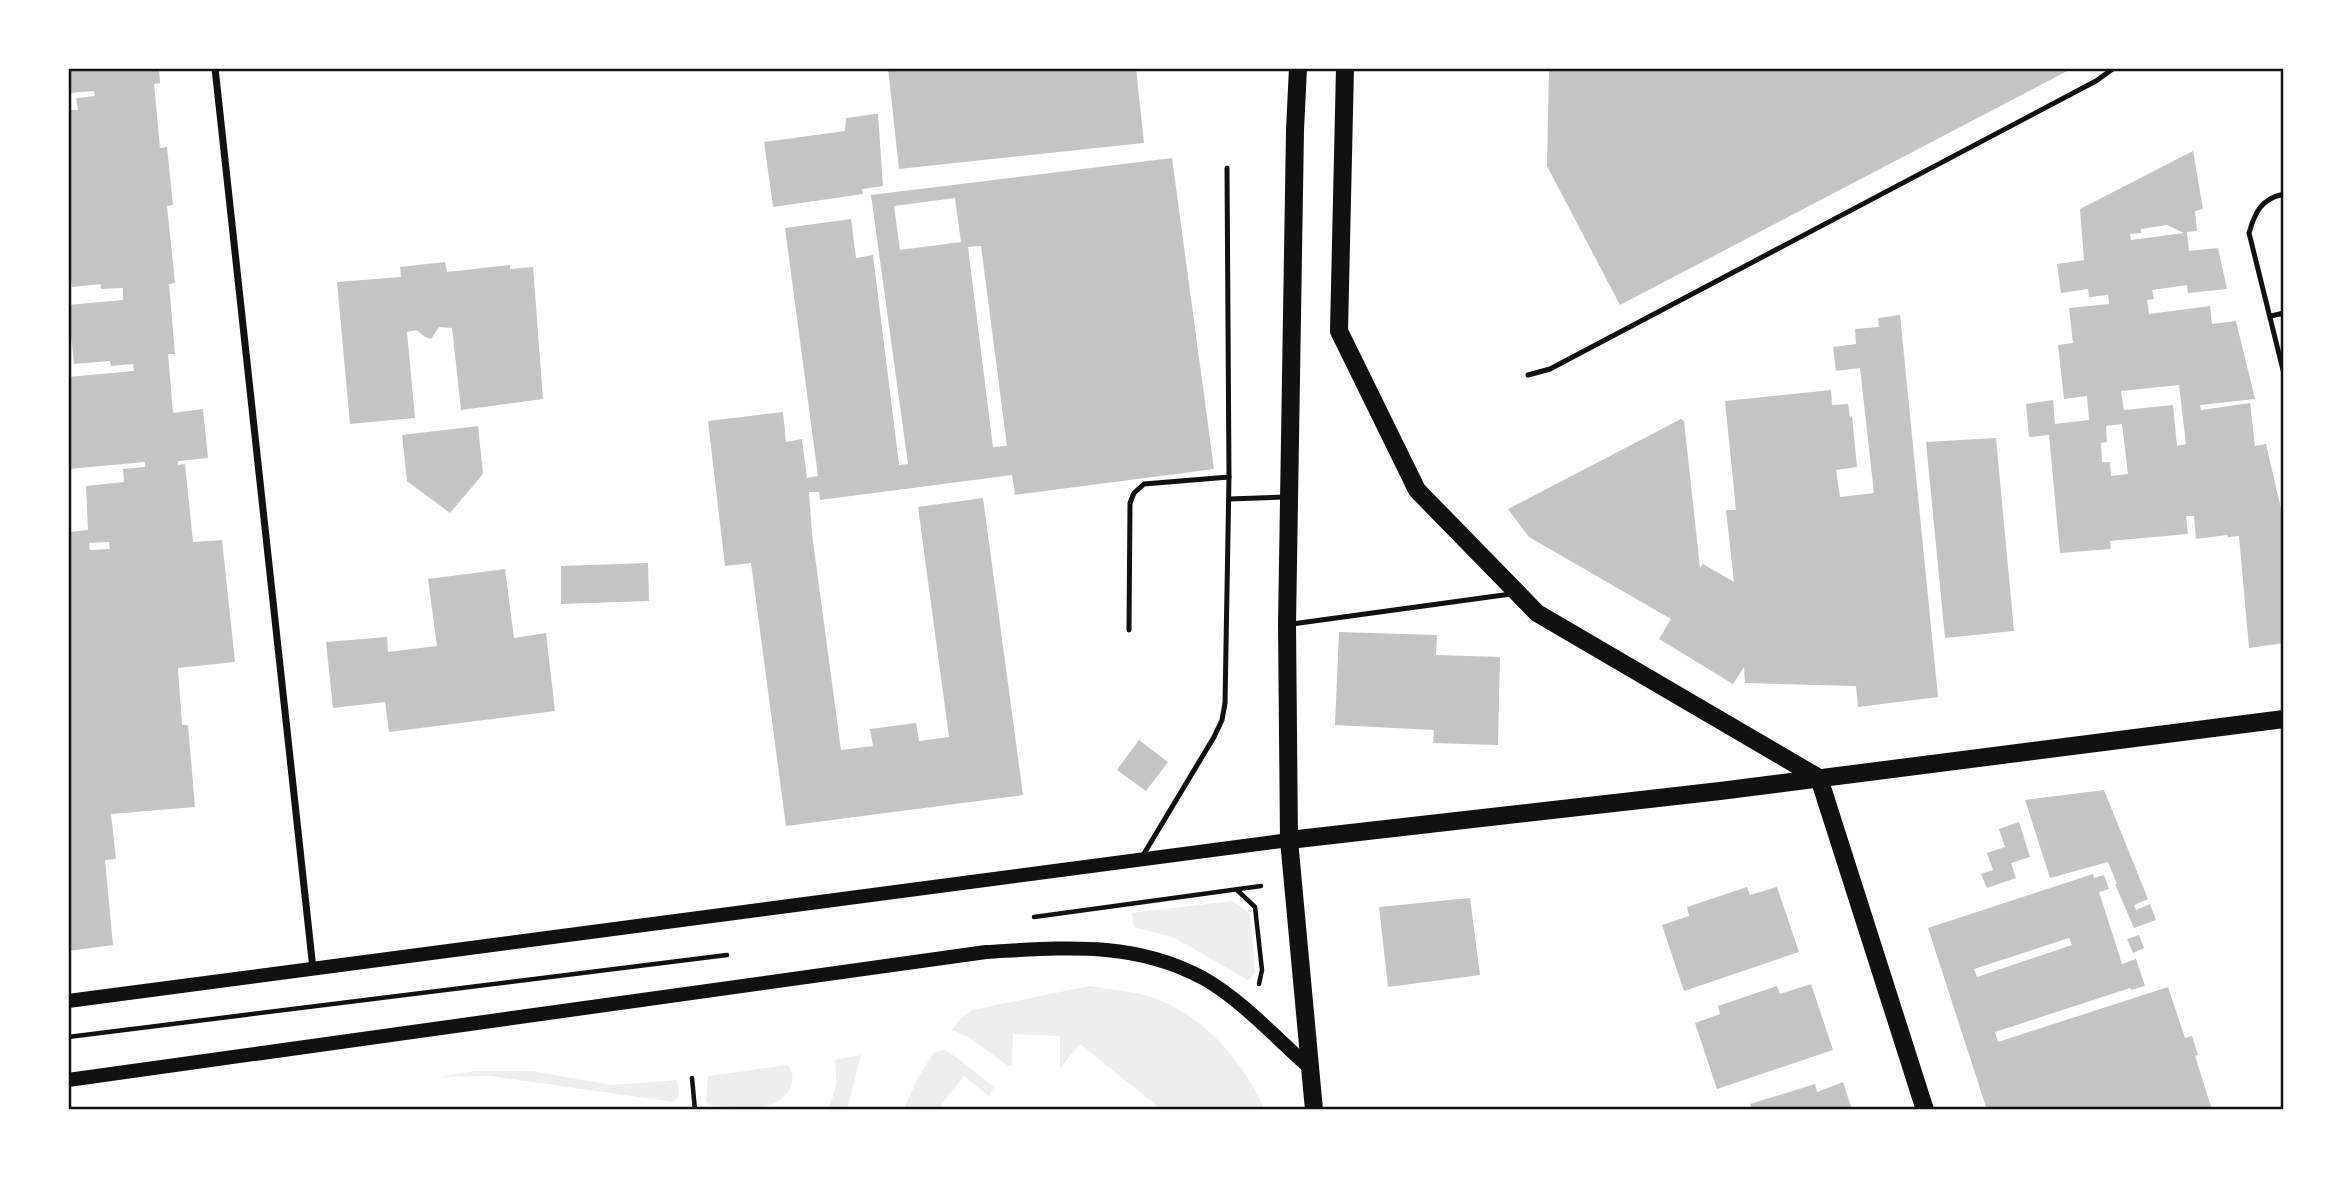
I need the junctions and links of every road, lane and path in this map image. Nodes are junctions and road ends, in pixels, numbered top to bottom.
1 (215, 68) edge
2 (1298, 68) edge
3 (1345, 68) edge
4 (2114, 68) edge
5 (1227, 168) dead end
6 (2284, 194) edge
7 (2284, 313) edge
8 (2271, 316) junction
9 (2284, 374) edge
10 (1528, 376) dead end
11 (1229, 477) junction
12 (1288, 497) junction
13 (1229, 499) junction
14 (1518, 593) junction
15 (1286, 625) junction
16 (1129, 630) dead end
17 (2284, 719) edge
18 (1819, 778) junction
19 (1289, 840) junction
20 (1140, 861) junction
21 (1237, 890) junction
22 (1025, 918) dead end
23 (740, 953) dead end
24 (313, 969) junction
25 (1259, 988) dead end
26 (68, 1001) edge
27 (68, 1037) edge
28 (1310, 1068) junction
29 (692, 1078) dead end
30 (68, 1080) edge
31 (695, 1110) edge
32 (1314, 1110) edge
33 (1925, 1110) edge

1 - 24 street
2 - 12 main road
3 - 14 main road
4 - 10 lane
5 - 11 lane
6 - 8 lane
7 - 8 lane
8 - 9 lane
11 - 13 lane
11 - 16 lane
12 - 13 lane
12 - 15 main road
13 - 20 lane
14 - 15 lane
14 - 18 main road
15 - 19 main road
17 - 18 main road
18 - 19 main road
18 - 33 main road
19 - 20 main road
19 - 21 path
19 - 28 main road
20 - 24 main road
21 - 22 path
21 - 25 path
23 - 27 path
24 - 26 main road
28 - 30 main road
28 - 32 main road
29 - 31 path

